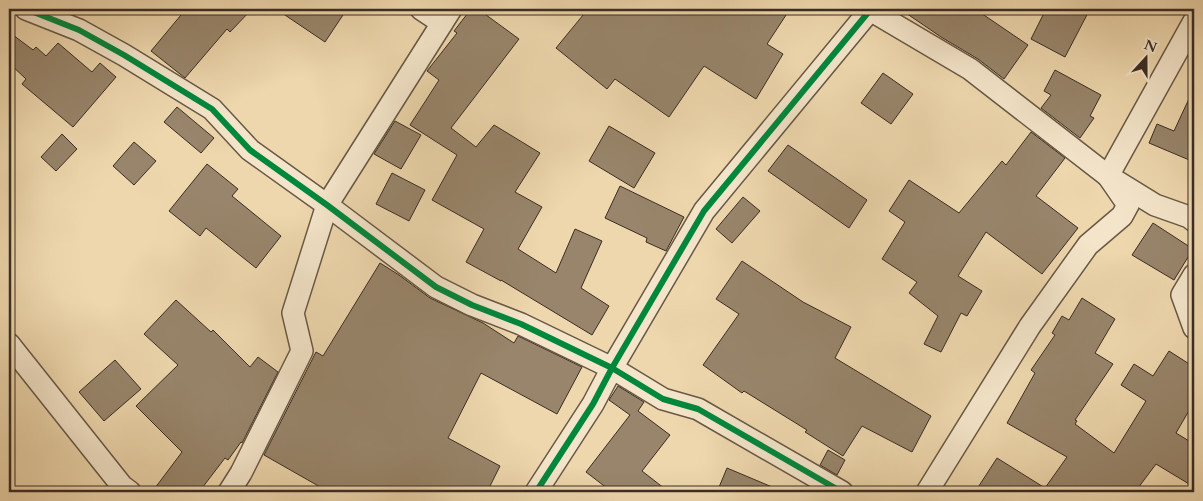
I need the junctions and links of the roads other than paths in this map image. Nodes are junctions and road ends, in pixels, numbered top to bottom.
1 (26, 9) edge
2 (421, 9) edge
3 (871, 9) edge
4 (446, 16) edge
5 (1194, 21) edge
6 (1108, 176) junction
7 (328, 205) junction
8 (1194, 221) edge
9 (1194, 275) edge
10 (1194, 328) edge
11 (9, 344) edge
12 (612, 368) junction
13 (121, 490) edge
14 (229, 492) edge
15 (536, 492) edge
16 (842, 492) edge
17 (927, 492) edge

1 - 7 street
2 - 4 street
3 - 6 street
3 - 12 street
4 - 7 street
5 - 6 street
6 - 8 street
6 - 17 street
7 - 12 street
7 - 14 street
9 - 10 street
11 - 13 street
12 - 15 street
12 - 16 street

